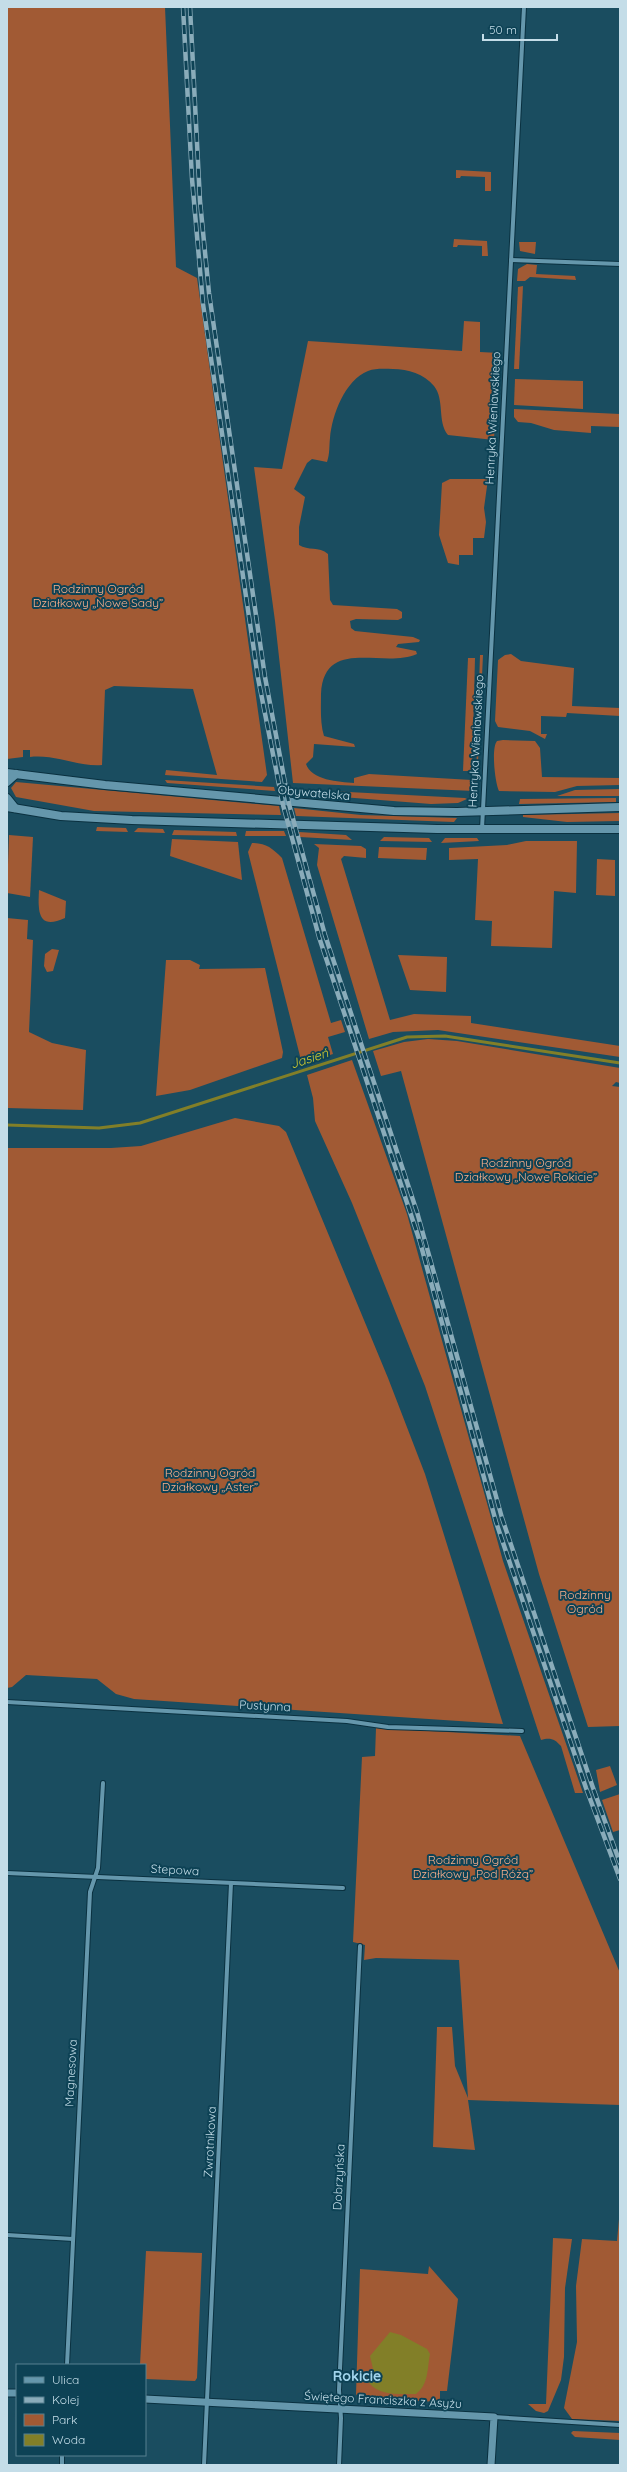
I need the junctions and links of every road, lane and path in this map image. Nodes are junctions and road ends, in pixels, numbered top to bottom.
1 (524, 7) edge
2 (511, 260) junction
3 (620, 264) edge
4 (7, 773) edge
5 (16, 774) junction
6 (7, 782) edge
7 (7, 798) edge
8 (11, 807) edge
9 (620, 807) edge
10 (483, 811) junction
11 (620, 829) edge
12 (482, 830) junction
13 (7, 1702) edge
14 (522, 1731) dead end
15 (103, 1783) dead end
16 (7, 1873) edge
17 (95, 1876) junction
18 (231, 1883) junction
19 (342, 1888) dead end
20 (360, 1946) dead end
21 (7, 2235) edge
22 (73, 2239) junction
23 (67, 2364) edge
24 (146, 2399) edge
25 (207, 2402) junction
26 (340, 2408) junction
27 (494, 2417) junction
28 (620, 2425) edge
29 (204, 2465) edge
30 (339, 2465) edge
31 (491, 2465) edge

1 - 2 street, Henryka Wieniawskiego
2 - 3 street
2 - 10 street, Henryka Wieniawskiego
4 - 5 main road, Obywatelska
5 - 6 main road
5 - 10 main road, Obywatelska
7 - 8 main road
8 - 12 main road
9 - 10 main road, Obywatelska
10 - 12 street, Henryka Wieniawskiego
11 - 12 main road
13 - 14 street, Pustynna
15 - 17 street, Magnesowa
16 - 17 street, Stepowa
17 - 18 street, Stepowa
17 - 22 street, Magnesowa
18 - 19 street, Stepowa
18 - 25 street, Zwrotnikowa
20 - 26 street, Dobrzyńska
21 - 22 street
22 - 23 street, Magnesowa
24 - 25 street, Świętego Franciszka z Asyżu
25 - 26 street, Świętego Franciszka z Asyżu
25 - 29 street, Zwrotnikowa
26 - 27 street, Świętego Franciszka z Asyżu
26 - 30 street, Dobrzyńska
27 - 28 street, Świętego Franciszka z Asyżu
27 - 31 street

